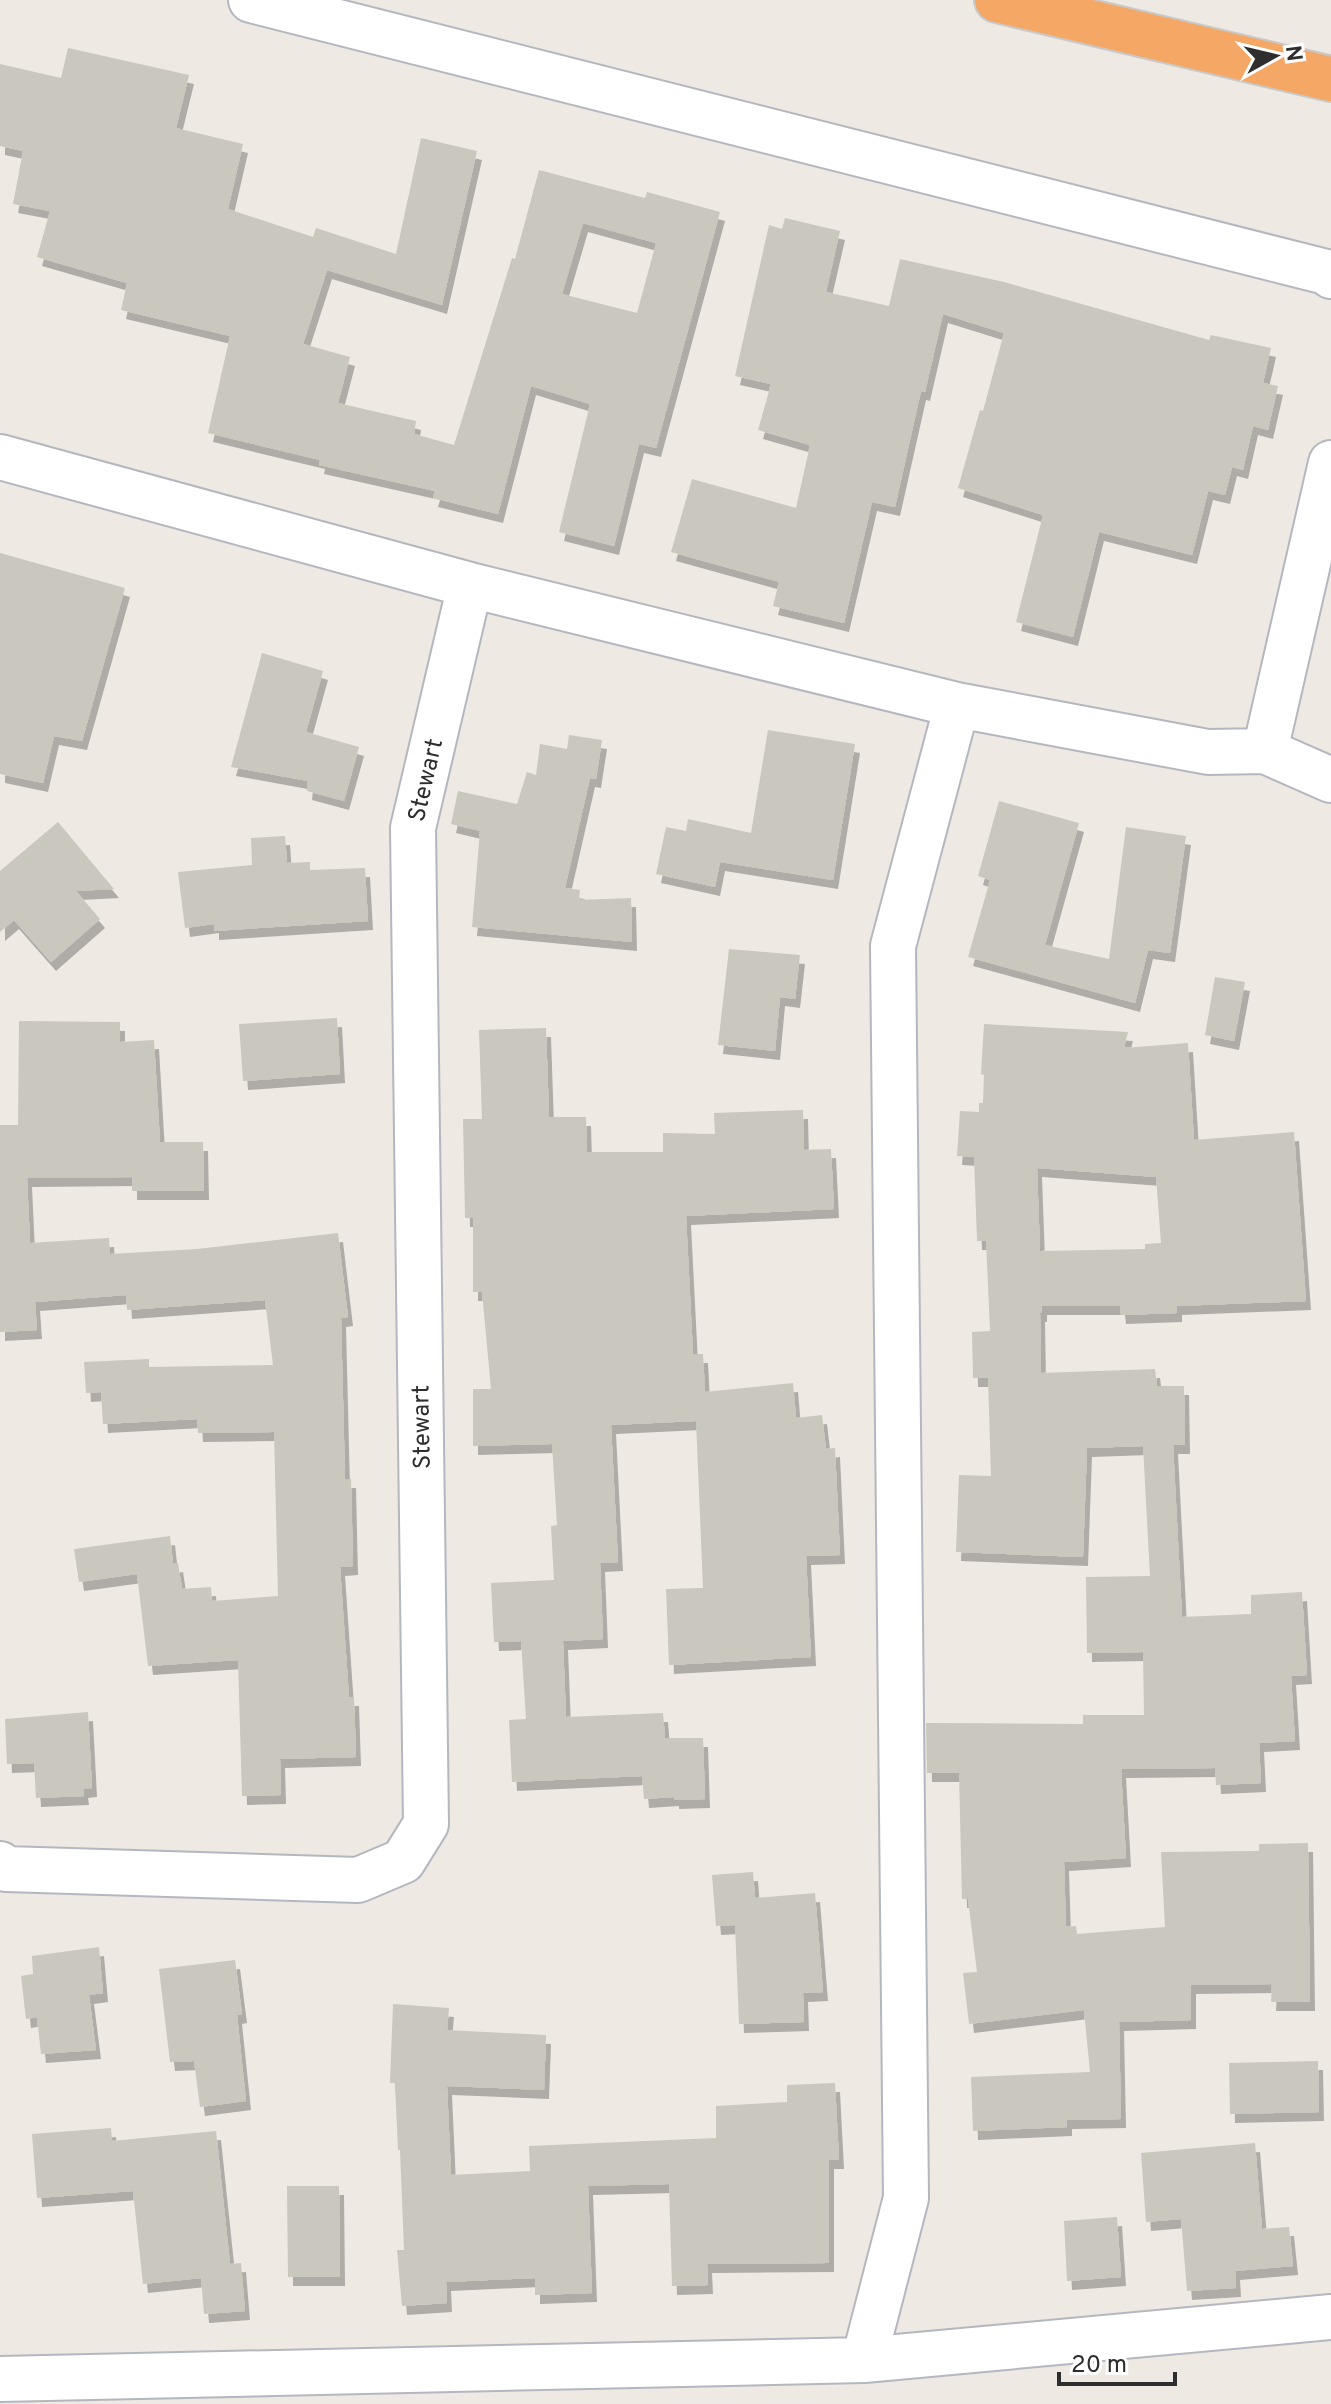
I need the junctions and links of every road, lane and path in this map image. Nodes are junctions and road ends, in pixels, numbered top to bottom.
1 (251, 0) edge
2 (997, 0) edge
3 (1331, 79) edge
4 (1331, 276) edge
5 (0, 457) edge
6 (1331, 463) edge
7 (470, 585) junction
8 (957, 705) junction
9 (1265, 751) junction
10 (1331, 780) edge
11 (0, 1864) edge
12 (1331, 2317) edge
13 (864, 2360) junction
14 (0, 2379) edge
15 (377, 2387) edge

1 - 4 street
2 - 3 highway
5 - 7 street
6 - 9 street
7 - 8 street
7 - 11 street, Stewart
8 - 9 street
8 - 13 street
9 - 10 street
12 - 13 street
13 - 15 street
14 - 15 street

